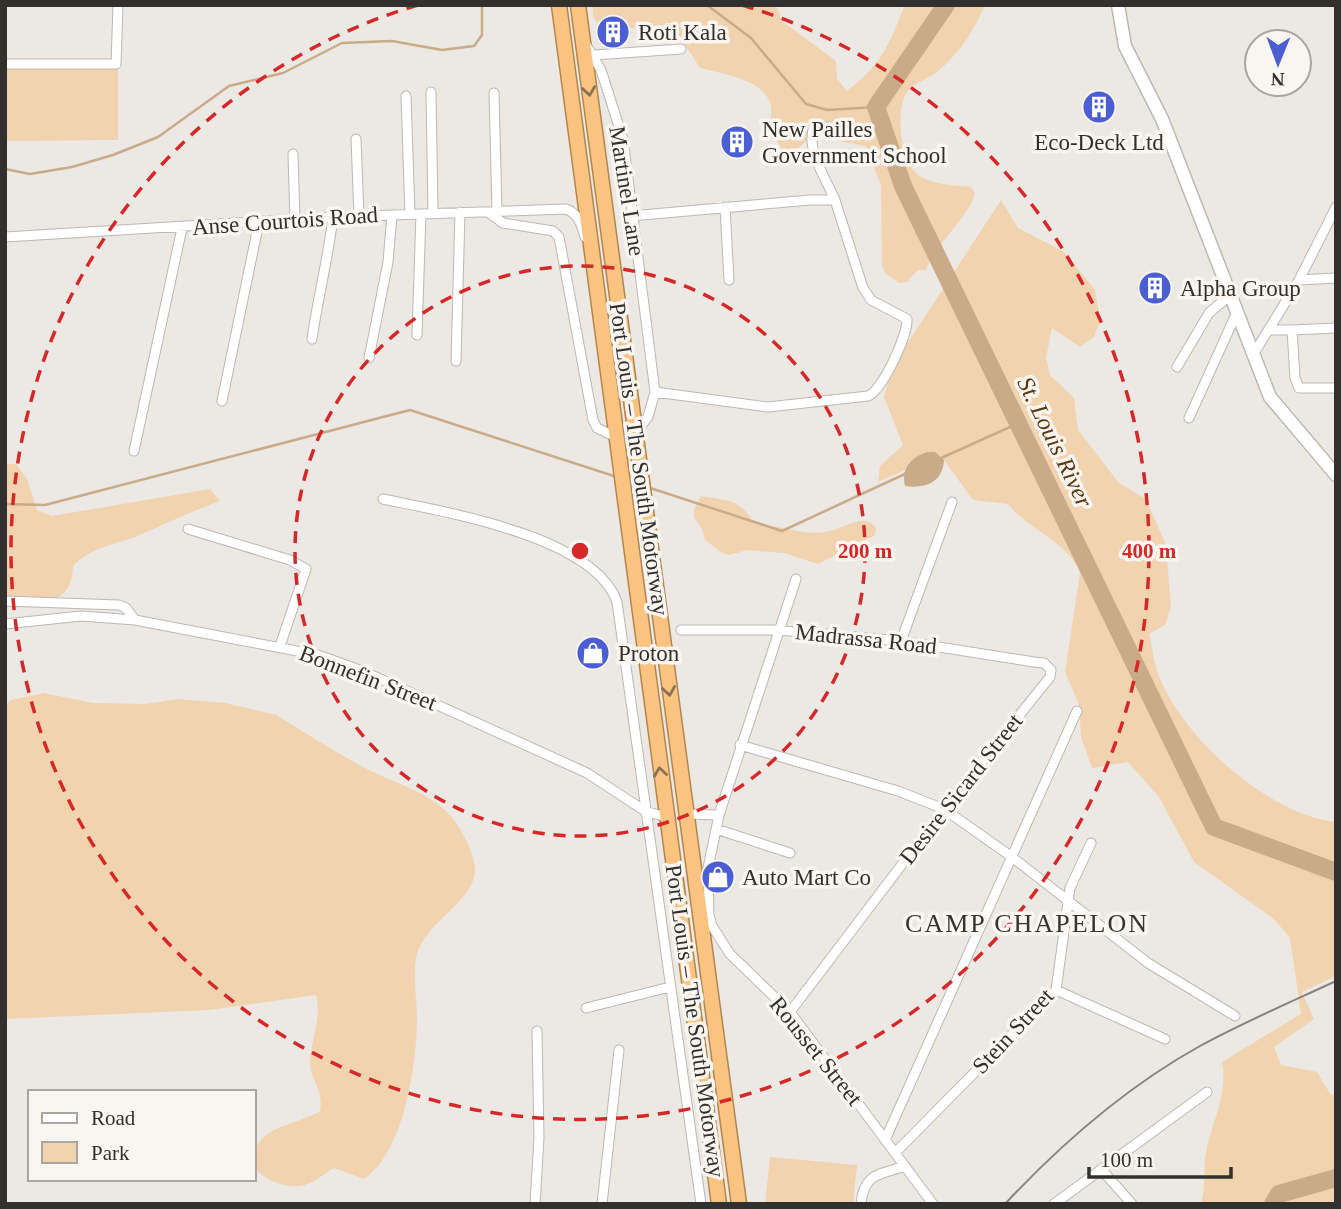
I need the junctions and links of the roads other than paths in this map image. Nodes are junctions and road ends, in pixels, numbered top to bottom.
1 (118, 5) edge
2 (559, 5) edge
3 (578, 5) edge
4 (1118, 5) edge
5 (582, 39) junction
6 (681, 49) dead end
7 (594, 55) junction
8 (5, 64) edge
9 (431, 92) dead end
10 (494, 93) dead end
11 (406, 96) dead end
12 (849, 136) dead end
13 (355, 139) dead end
14 (293, 154) dead end
15 (581, 181) junction
16 (835, 200) junction
17 (725, 207) junction
18 (1336, 207) edge
19 (566, 209) junction
20 (492, 211) junction
21 (460, 212) junction
22 (433, 213) junction
23 (410, 214) junction
24 (421, 214) junction
25 (392, 215) junction
26 (359, 216) junction
27 (631, 216) junction
28 (333, 218) junction
29 (295, 220) junction
30 (259, 222) junction
31 (182, 228) junction
32 (5, 237) edge
33 (591, 260) junction
34 (1336, 278) edge
35 (729, 280) dead end
36 (1300, 280) junction
37 (1230, 295) junction
38 (1237, 312) junction
39 (1336, 328) edge
40 (1269, 330) junction
41 (1292, 330) junction
42 (416, 335) dead end
43 (312, 339) dead end
44 (1253, 355) junction
45 (369, 358) dead end
46 (456, 362) dead end
47 (1177, 367) dead end
48 (1336, 388) edge
49 (655, 392) junction
50 (222, 401) dead end
51 (1189, 418) dead end
52 (636, 432) junction
53 (614, 436) junction
54 (134, 451) dead end
55 (1336, 475) edge
56 (383, 499) dead end
57 (952, 502) dead end
58 (188, 529) dead end
59 (796, 579) dead end
60 (5, 601) edge
61 (135, 620) junction
62 (5, 624) edge
63 (681, 630) dead end
64 (779, 630) junction
65 (901, 641) junction
66 (280, 646) junction
67 (1049, 666) joint
68 (1077, 710) dead end
69 (740, 745) junction
70 (944, 809) junction
71 (645, 811) junction
72 (688, 814) junction
73 (719, 815) junction
74 (666, 817) junction
75 (716, 829) junction
76 (1091, 843) dead end
77 (790, 853) dead end
78 (1012, 857) junction
79 (1067, 900) junction
80 (670, 987) junction
81 (1056, 990) junction
82 (586, 1008) dead end
83 (790, 1012) junction
84 (1235, 1016) dead end
85 (537, 1031) dead end
86 (1165, 1039) dead end
87 (619, 1050) dead end
88 (1207, 1092) dead end
89 (885, 1140) junction
90 (895, 1153) junction
91 (905, 1166) junction
92 (1101, 1168) junction
93 (719, 1201) edge
94 (535, 1204) edge
95 (602, 1204) edge
96 (701, 1204) edge
97 (739, 1204) edge
98 (861, 1204) edge
99 (933, 1204) edge
100 (1054, 1204) edge
101 (1132, 1204) edge

1 - 8 street
2 - 15 highway, Port Louis – The South Motorway
3 - 5 highway, Port Louis – The South Motorway
4 - 37 main road
5 - 7 street, Martinel Lane
5 -> 52 highway, Port Louis – The South Motorway
6 - 7 street
7 - 27 street, Martinel Lane
9 - 22 street
10 - 20 street
11 - 23 street
12 - 16 street
13 - 26 street
14 - 29 street
15 - 19 street
15 - 33 highway, Port Louis – The South Motorway
16 - 17 street
16 - 49 street
17 - 27 street
17 - 35 street
18 - 36 street
19 - 20 street, Anse Courtois Road
19 - 33 street
20 - 21 street, Anse Courtois Road
20 - 53 street
21 - 22 street, Anse Courtois Road
21 - 46 street
22 - 24 street, Anse Courtois Road
23 - 24 street, Anse Courtois Road
23 - 25 street, Anse Courtois Road
24 - 42 street
25 - 26 street, Anse Courtois Road
25 - 45 street
26 - 28 street, Anse Courtois Road
27 - 49 street, Martinel Lane
28 - 29 street, Anse Courtois Road
28 - 43 street
29 - 30 street, Anse Courtois Road
30 - 31 street, Anse Courtois Road
30 - 50 street
31 - 32 street, Anse Courtois Road
31 - 54 street
33 - 53 highway, Port Louis – The South Motorway
34 - 36 street
36 - 40 street
37 - 38 main road
37 - 47 street
38 - 44 main road
38 - 51 street
39 - 41 street
40 - 41 street
40 - 44 street
41 - 48 street
44 - 55 main road
49 - 52 street
52 -> 72 highway, Port Louis – The South Motorway
74 -> 53 highway, Port Louis – The South Motorway
56 - 71 street
57 - 65 street
58 - 66 street
59 - 64 street, Rousset Street
60 - 61 street
61 - 62 street, Bonnefin Street
61 - 66 street, Bonnefin Street
63 - 64 street, Madrassa Road
64 - 65 street, Madrassa Road
64 - 69 street, Rousset Street
65 - 67 street, Madrassa Road
66 - 71 street, Bonnefin Street
67 - 70 street, Desire Sicard Street
68 - 78 street
69 - 70 street
69 - 73 street, Rousset Street
70 - 78 street
70 - 83 street, Desire Sicard Street
71 - 74 street, Bonnefin Street
71 - 80 street
72 - 73 street
72 - 97 highway, Port Louis – The South Motorway
73 - 75 street, Rousset Street
74 - 93 highway, Port Louis – The South Motorway
75 - 77 street
75 - 83 street, Rousset Street
76 - 79 street, Stein Street
78 - 79 street
78 - 89 street
79 - 81 street, Stein Street
79 - 84 street
80 - 82 street
80 - 96 street
81 - 86 street
81 - 90 street, Stein Street
83 - 89 street, Rousset Street
85 - 94 street
87 - 95 street
88 - 92 street
89 - 90 street, Rousset Street
90 - 91 street, Rousset Street
91 - 98 street
91 - 99 street, Rousset Street
92 - 100 street
92 - 101 street

